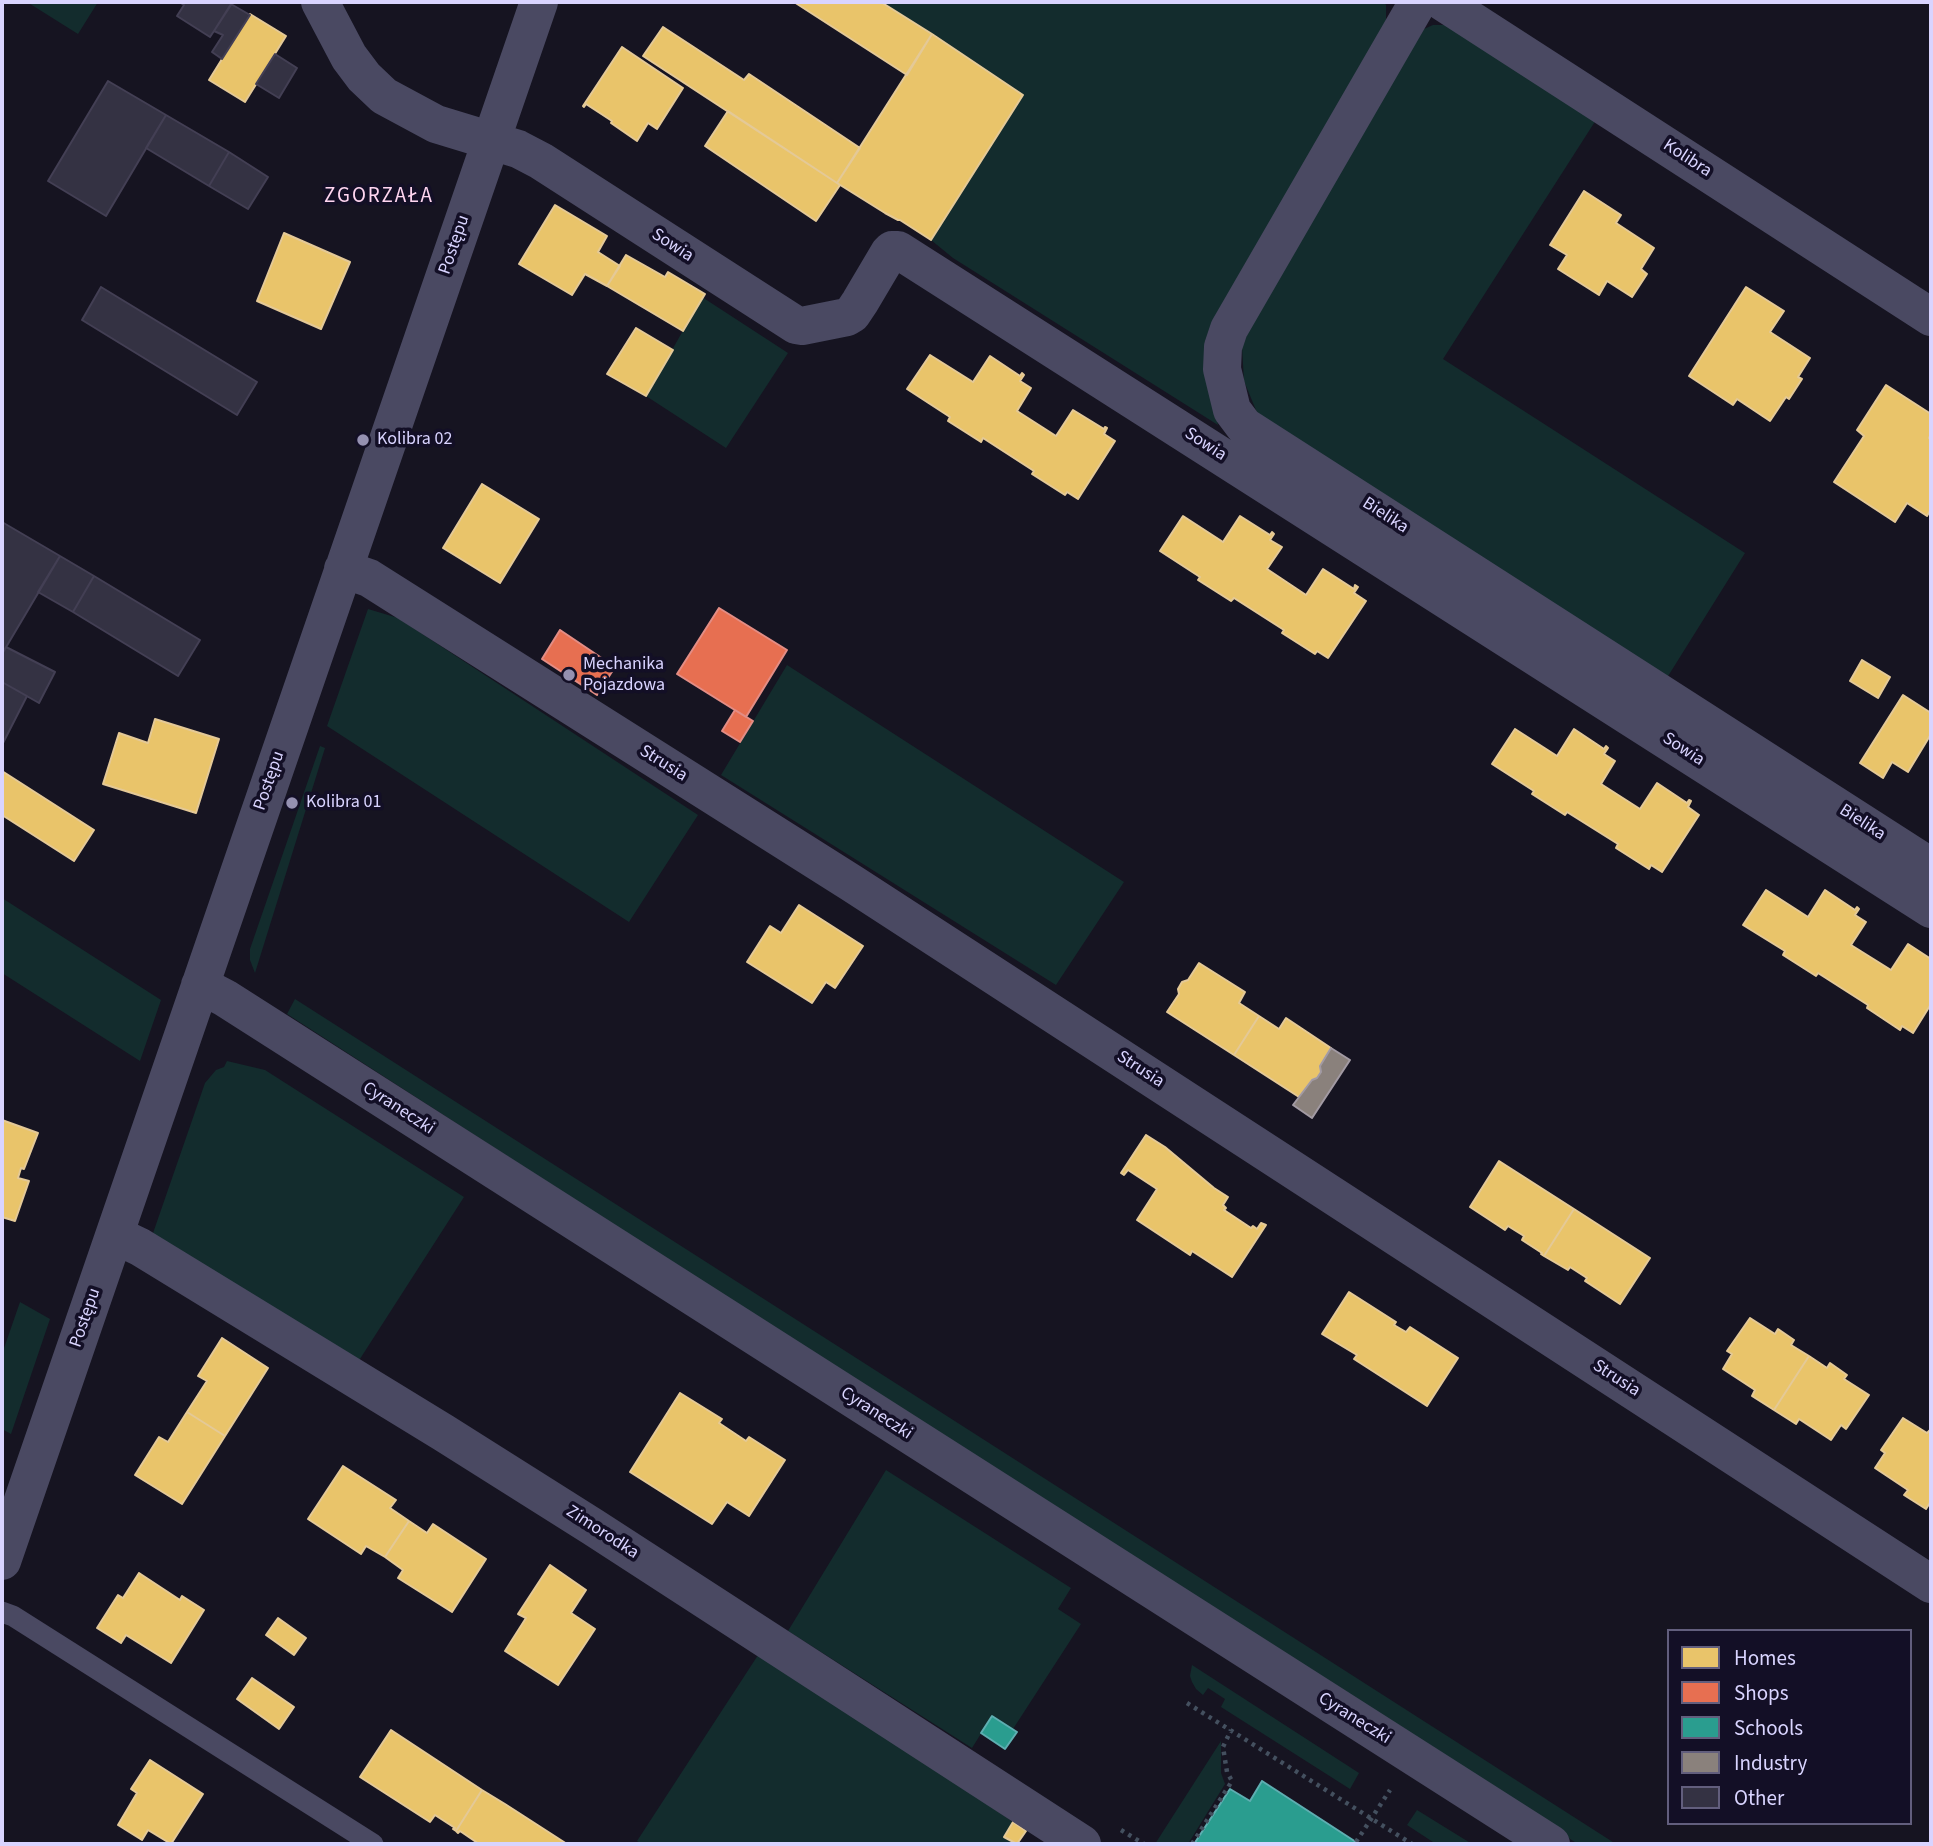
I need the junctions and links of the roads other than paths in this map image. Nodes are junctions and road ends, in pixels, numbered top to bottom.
1 (320, 2) edge
2 (539, 2) edge
3 (1418, 2) edge
4 (1443, 2) edge
5 (490, 140) junction
6 (1931, 317) edge
7 (343, 569) junction
8 (1931, 867) edge
9 (1931, 909) edge
10 (200, 985) junction
11 (115, 1235) junction
12 (2, 1561) edge
13 (1931, 1584) edge
14 (2, 1612) edge
15 (1096, 1833) edge
16 (373, 1844) edge
17 (1551, 1844) edge

1 - 5 street
2 - 5 street, Postępu
3 - 8 street, Bielika
4 - 6 street, Kolibra
5 - 7 street, Postępu
5 - 9 street, Sowia
7 - 10 street, Postępu
7 - 13 street, Strusia
10 - 11 street, Postępu
10 - 17 street, Cyraneczki
11 - 12 street, Postępu
11 - 15 street, Zimorodka
14 - 16 lane

